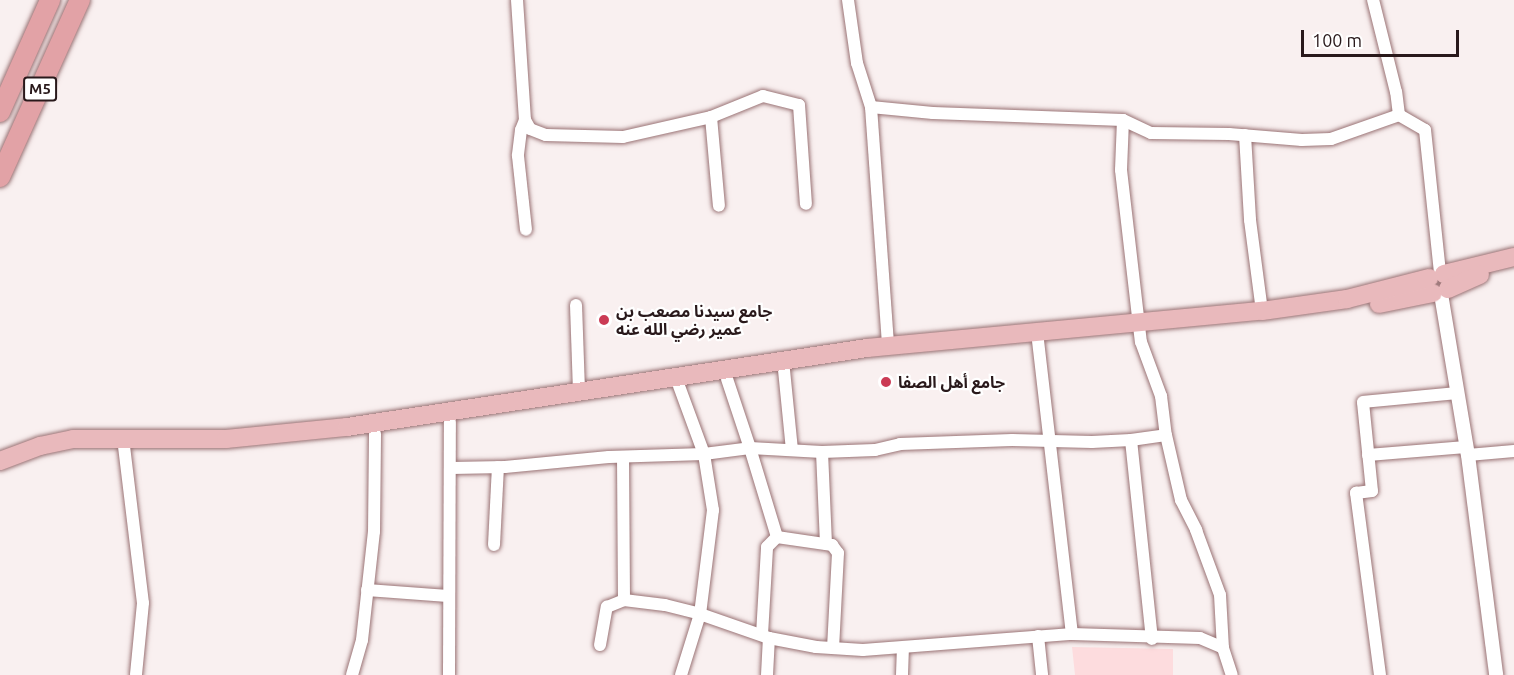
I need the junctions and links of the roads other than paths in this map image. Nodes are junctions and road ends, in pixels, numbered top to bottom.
1 (50, 0) edge
2 (80, 0) edge
3 (517, 0) edge
4 (848, 0) edge
5 (1373, 0) edge
6 (871, 107) junction
7 (0, 112) edge
8 (1399, 116) junction
9 (711, 117) junction
10 (525, 120) junction
11 (1123, 120) junction
12 (1245, 135) junction
13 (0, 177) edge
14 (806, 204) dead end
15 (719, 206) dead end
16 (526, 230) dead end
17 (1514, 257) edge
18 (1514, 267) edge
19 (1439, 283) junction
20 (1371, 300) junction
21 (576, 305) dead end
22 (1262, 311) junction
23 (1138, 328) junction
24 (1037, 337) junction
25 (888, 346) junction
26 (784, 370) junction
27 (727, 378) junction
28 (679, 386) junction
29 (579, 391) junction
30 (1457, 393) junction
31 (450, 422) junction
32 (375, 434) junction
33 (1166, 435) junction
34 (1131, 440) junction
35 (1049, 441) junction
36 (124, 443) junction
37 (750, 448) junction
38 (792, 450) junction
39 (1467, 451) junction
40 (822, 452) junction
41 (1514, 452) edge
42 (704, 454) junction
43 (1368, 455) junction
44 (623, 457) junction
45 (0, 461) edge
46 (498, 467) junction
47 (451, 468) junction
48 (777, 537) junction
49 (826, 544) junction
50 (494, 545) dead end
51 (367, 590) junction
52 (448, 596) junction
53 (624, 600) junction
54 (700, 614) junction
55 (1072, 634) junction
56 (1038, 636) junction
57 (766, 637) junction
58 (1152, 639) junction
59 (600, 645) dead end
60 (832, 648) junction
61 (903, 648) junction
62 (1223, 648) junction
63 (136, 675) edge
64 (352, 675) edge
65 (449, 675) edge
66 (681, 675) edge
67 (766, 675) edge
68 (902, 675) edge
69 (1042, 675) edge
70 (1232, 675) edge
71 (1380, 675) edge
72 (1496, 675) edge

1 - 7 highway, M5
2 - 13 highway, M5
3 - 10 street
4 - 6 street
5 - 8 street
6 - 11 street
6 - 25 street
8 - 12 street
8 - 19 street
9 - 10 street
9 - 14 street
9 - 15 street
10 - 16 street
11 - 12 street
11 - 23 street
12 - 22 street
17 - 19 main road
18 - 19 main road
19 - 20 main road
19 - 30 street
20 - 22 main road
20 - 23 main road
21 - 29 street
22 - 23 main road
23 - 24 main road
23 - 33 street
24 - 25 main road
24 - 26 main road
24 - 35 street
25 - 29 main road
26 - 27 main road
26 - 38 street
27 - 28 main road
27 - 37 street
28 - 31 main road
28 - 42 street
29 - 36 main road
30 - 39 street
30 - 43 street
31 - 32 main road
31 - 47 street
32 - 36 main road
32 - 51 street
33 - 34 street
33 - 62 street
34 - 35 street
34 - 58 street
35 - 40 street
35 - 55 street
36 - 45 main road
36 - 63 street
37 - 38 street
37 - 42 street
37 - 48 street
38 - 40 street
39 - 41 street
39 - 43 street
39 - 72 street
40 - 49 street
42 - 44 street
42 - 54 street
43 - 71 street
44 - 46 street
44 - 53 street
46 - 47 street
46 - 50 street
47 - 52 street
48 - 49 street
48 - 57 street
49 - 60 street
51 - 52 street
51 - 64 street
52 - 65 street
53 - 54 street
53 - 59 street
54 - 57 street
54 - 66 street
55 - 56 street
55 - 58 street
56 - 61 street
56 - 69 street
57 - 60 street
57 - 67 street
58 - 62 street
60 - 61 street
61 - 68 street
62 - 70 street

